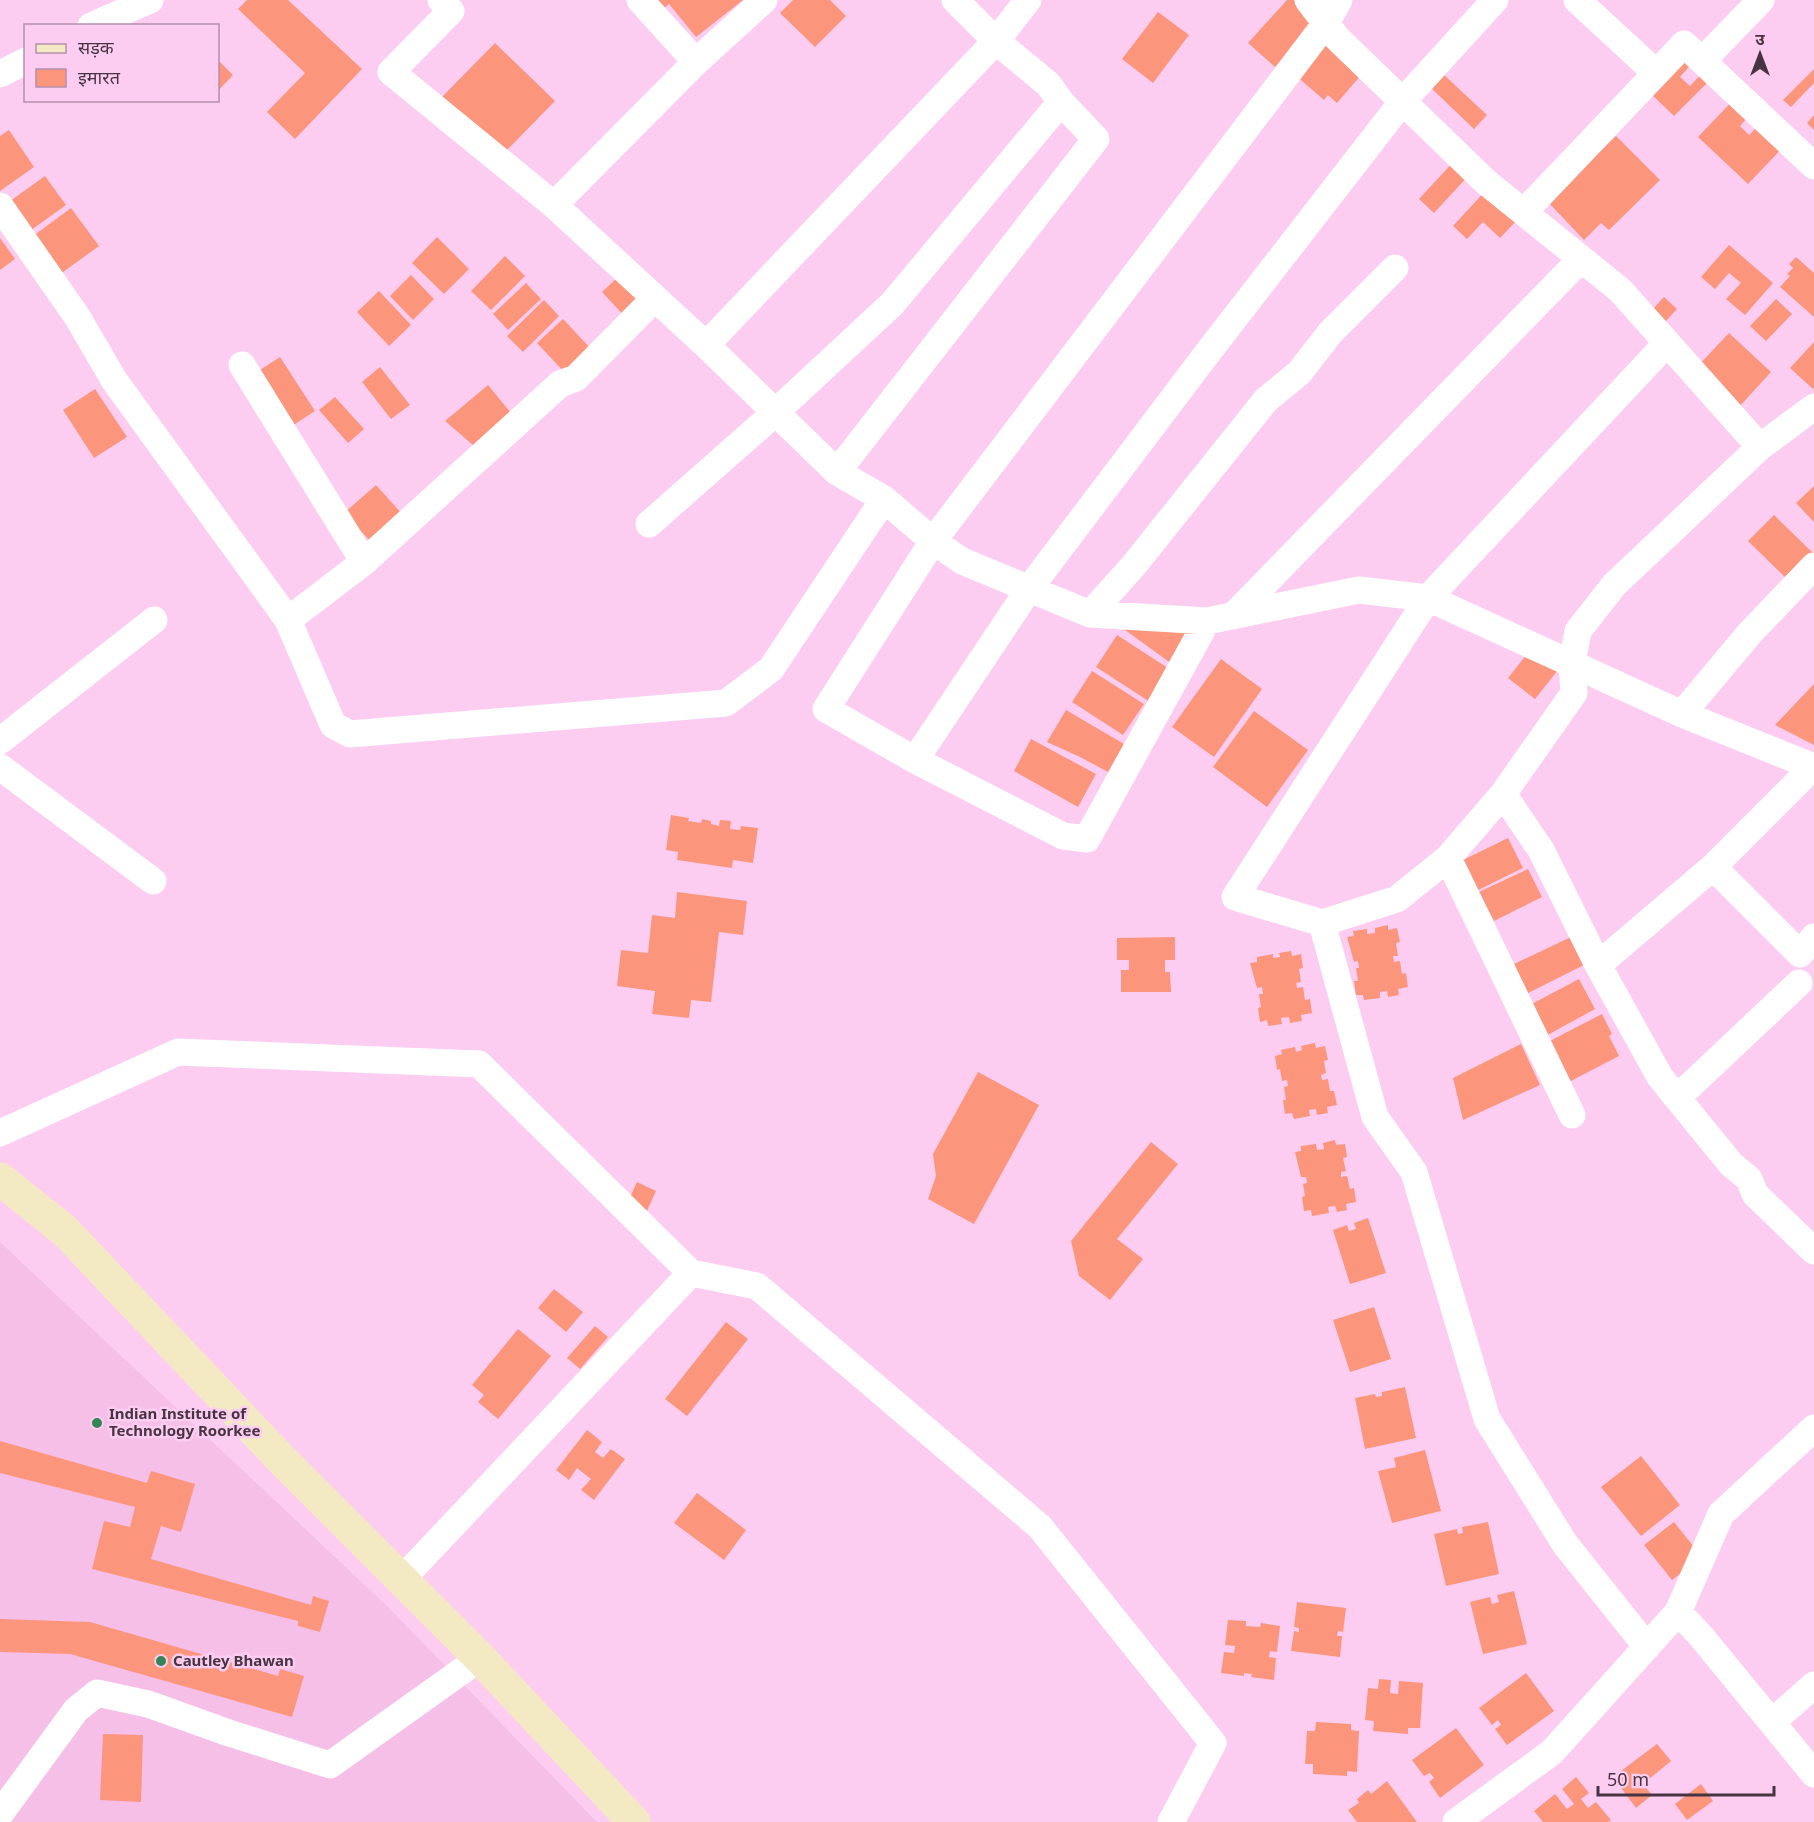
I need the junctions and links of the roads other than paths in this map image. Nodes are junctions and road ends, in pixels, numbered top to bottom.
1 (150, 0) edge
2 (441, 0) edge
3 (640, 0) edge
4 (764, 0) edge
5 (955, 0) edge
6 (1028, 0) edge
7 (1308, 0) edge
8 (1339, 0) edge
9 (1495, 0) edge
10 (1577, 0) edge
11 (1761, 0) edge
12 (1326, 23) junction
13 (96, 24) edge
14 (996, 41) junction
15 (1702, 61) junction
16 (24, 62) edge
17 (696, 62) junction
18 (1656, 73) junction
19 (0, 74) edge
20 (1061, 102) junction
21 (1402, 102) junction
22 (1814, 166) edge
23 (554, 205) junction
24 (0, 206) edge
25 (1524, 212) junction
26 (1581, 259) junction
27 (1395, 267) dead end
28 (654, 299) junction
29 (1668, 343) junction
30 (705, 345) junction
31 (242, 365) dead end
32 (1814, 407) edge
33 (775, 412) junction
34 (1760, 447) junction
35 (837, 472) junction
36 (884, 499) junction
37 (649, 524) dead end
38 (933, 541) junction
39 (364, 562) junction
40 (1814, 566) edge
41 (1029, 589) junction
42 (1428, 598) junction
43 (1090, 614) junction
44 (1220, 619) junction
45 (154, 620) dead end
46 (288, 620) junction
47 (1572, 663) junction
48 (1682, 714) junction
49 (0, 741) edge
50 (915, 760) junction
51 (0, 767) edge
52 (1814, 767) edge
53 (1503, 794) junction
54 (1448, 858) junction
55 (1713, 867) junction
56 (153, 881) dead end
57 (1322, 923) junction
58 (1814, 937) edge
59 (1598, 965) junction
60 (1799, 983) dead end
61 (1677, 1098) junction
62 (1572, 1115) dead end
63 (0, 1133) edge
64 (0, 1179) edge
65 (1814, 1251) edge
66 (691, 1273) junction
67 (1814, 1428) edge
68 (402, 1579) junction
69 (1678, 1612) junction
70 (1647, 1647) junction
71 (480, 1658) junction
72 (1814, 1685) edge
73 (1772, 1722) junction
74 (1814, 1774) edge
75 (0, 1814) edge
76 (634, 1822) edge
77 (1171, 1822) edge
78 (1456, 1822) edge

1 - 13 street
2 - 23 street
3 - 17 street
4 - 17 street
5 - 14 street
6 - 14 street
7 - 12 street
8 - 12 street
9 - 21 street
10 - 18 street
11 - 15 street
12 - 21 street
12 - 38 street
14 - 20 street
14 - 30 street
15 - 18 street
15 - 22 street
16 - 19 street
17 - 23 street
18 - 25 street
20 - 33 street
20 - 35 street
21 - 25 street
21 - 41 street
23 - 28 street
24 - 46 street
25 - 26 street
26 - 29 street
26 - 44 street
27 - 43 street
28 - 30 street
28 - 39 street
29 - 34 street
29 - 42 street
30 - 33 street
31 - 39 street
32 - 34 street
33 - 35 street
33 - 37 street
34 - 47 street
35 - 36 street
36 - 38 street
36 - 46 street
38 - 41 street
38 - 50 street
39 - 46 street
40 - 48 street
41 - 43 street
41 - 50 street
42 - 44 street
42 - 47 street
42 - 57 street
43 - 44 street
44 - 50 street
45 - 49 street
47 - 48 street
47 - 53 street
48 - 52 street
51 - 56 street
52 - 55 street
53 - 54 street
53 - 59 street
54 - 57 street
54 - 62 street
55 - 58 street
55 - 59 street
57 - 70 street
59 - 61 street
60 - 61 street
61 - 65 street
63 - 66 street
64 - 68 street
66 - 68 street
66 - 77 street
67 - 69 street
68 - 71 street
69 - 70 street
69 - 73 street
70 - 78 street
71 - 75 street
71 - 76 street
72 - 73 street
73 - 74 street

